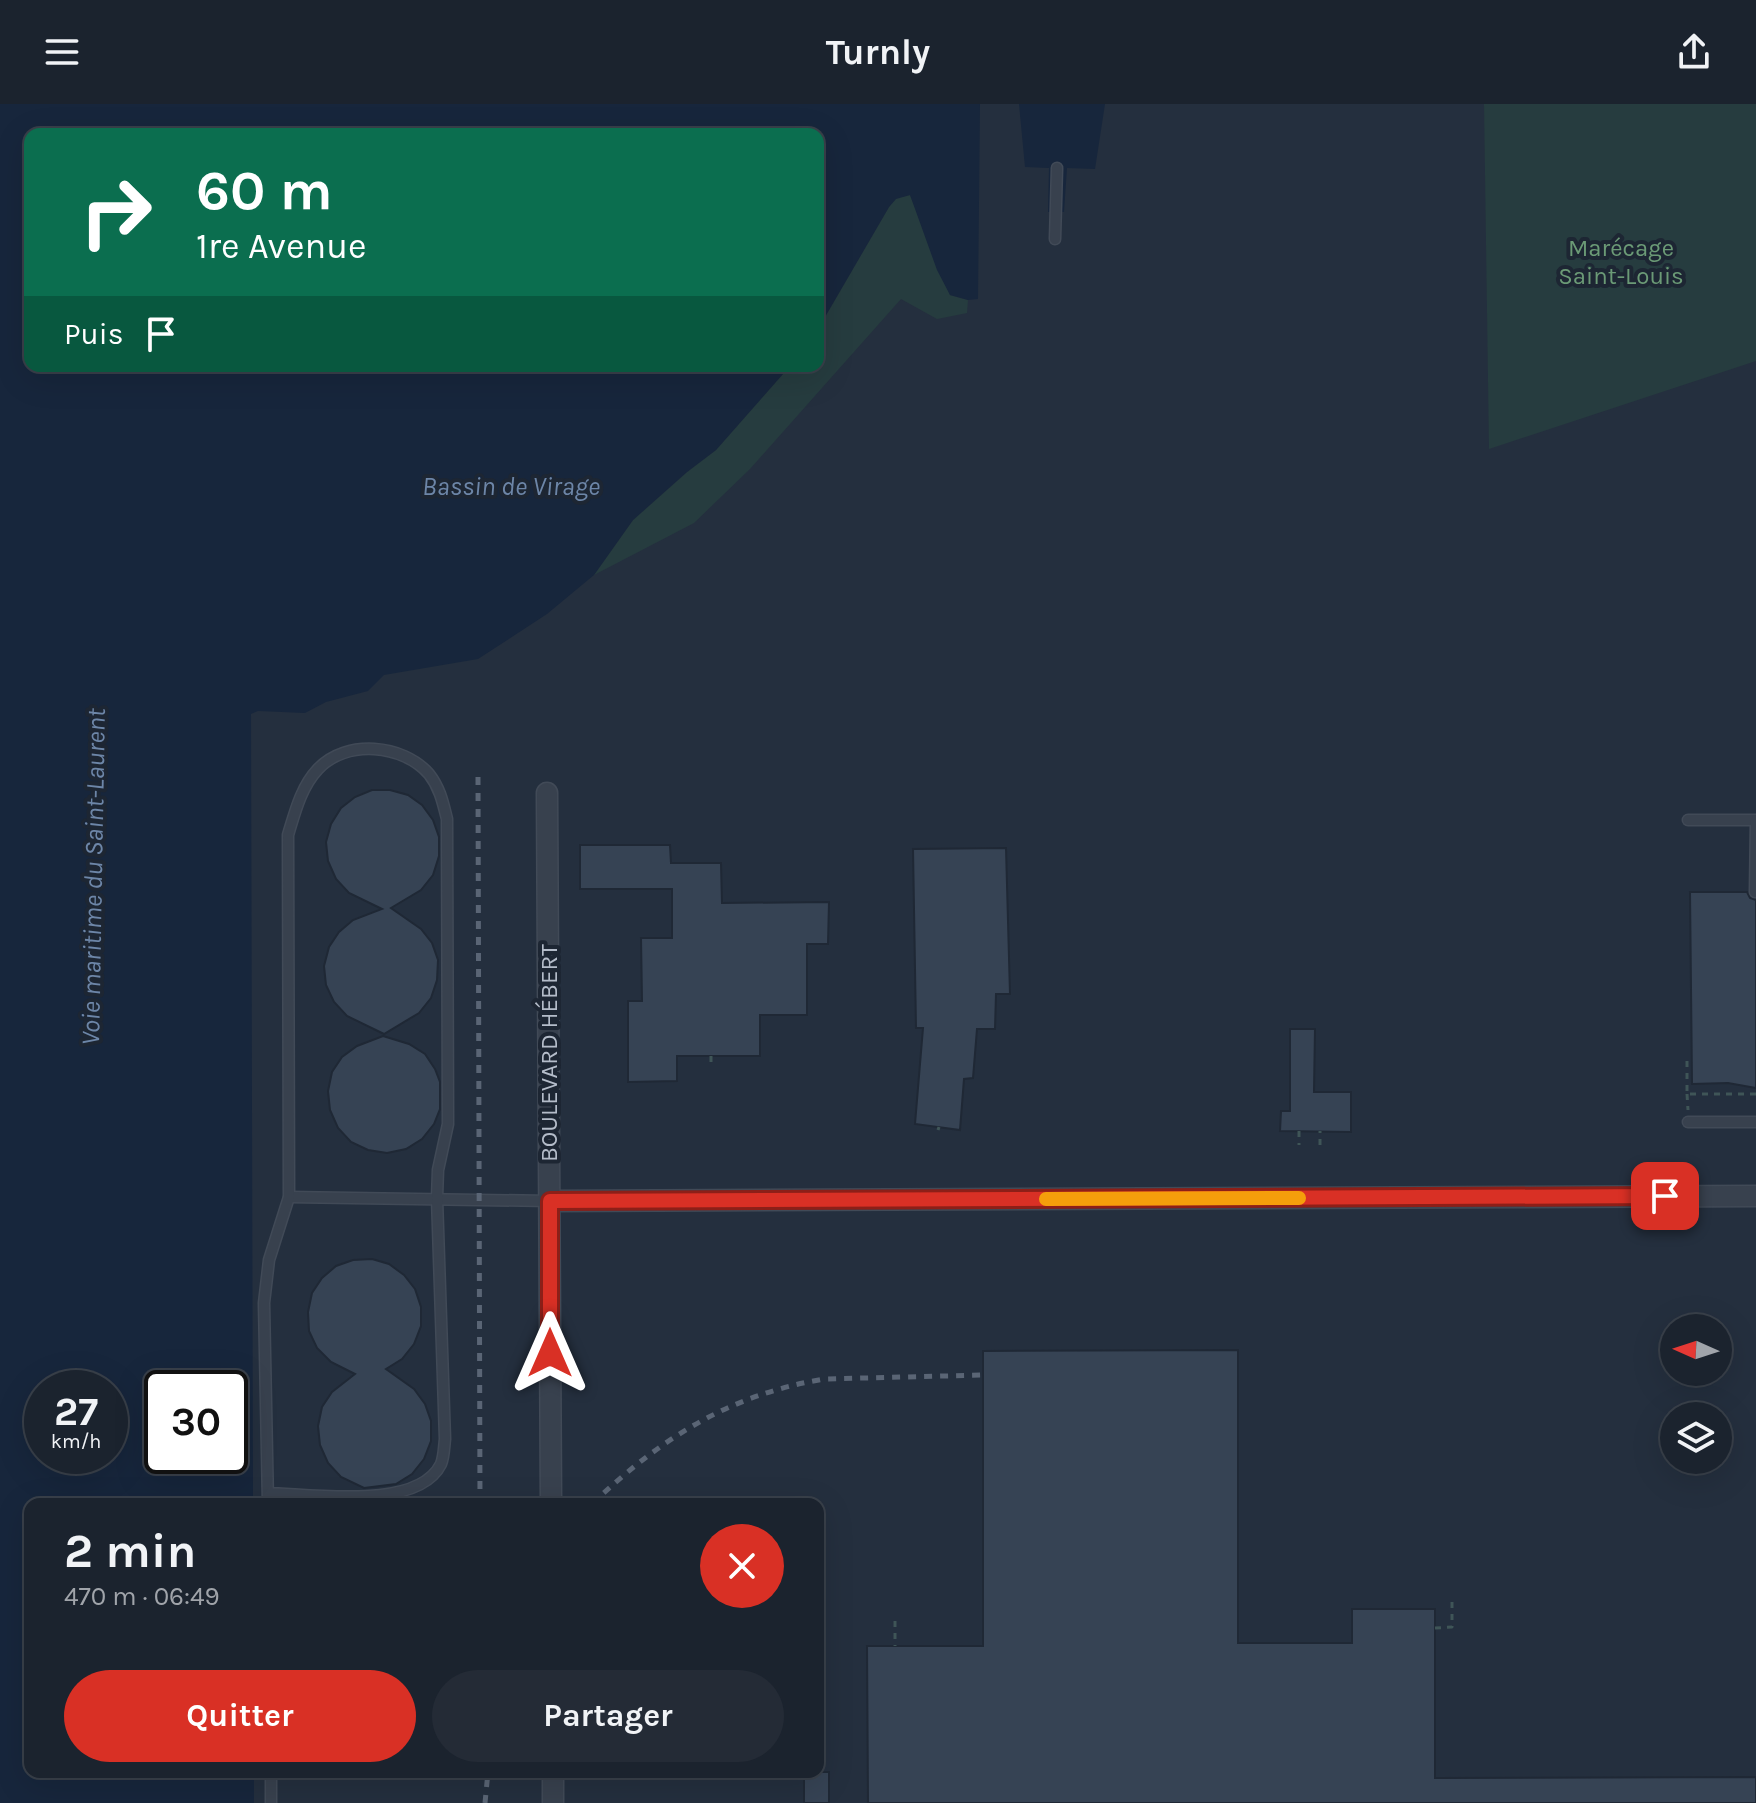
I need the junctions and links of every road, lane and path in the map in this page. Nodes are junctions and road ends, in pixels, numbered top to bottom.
1 (1057, 168) dead end
2 (1055, 239) dead end
3 (547, 793) dead end
4 (1688, 820) dead end
5 (1755, 820) edge
6 (1755, 892) edge
7 (711, 1056) dead end
8 (1687, 1061) dead end
9 (711, 1068) dead end
10 (1756, 1094) edge
11 (1688, 1122) dead end
12 (1756, 1122) edge
13 (1299, 1131) dead end
14 (1320, 1131) dead end
15 (1299, 1145) dead end
16 (1320, 1145) dead end
17 (1756, 1196) edge
18 (289, 1197) junction
19 (437, 1198) junction
20 (550, 1201) junction
21 (268, 1498) edge
22 (551, 1498) edge
23 (1452, 1598) dead end
24 (895, 1621) dead end
25 (1435, 1628) dead end
26 (895, 1646) dead end
27 (271, 1778) edge
28 (553, 1778) edge
29 (271, 1803) edge
30 (553, 1803) edge

1 - 2 lane
3 - 20 street, BOULEVARD HÉBERT
4 - 5 lane
5 - 6 lane
7 - 9 path
8 - 10 path
11 - 12 lane
13 - 15 path
14 - 16 path
17 - 20 street
18 - 19 lane
18 - 19 lane
18 - 21 lane
19 - 20 lane
19 - 21 lane
20 - 22 street, BOULEVARD HÉBERT
23 - 25 path
24 - 26 path
27 - 29 lane
28 - 30 street

